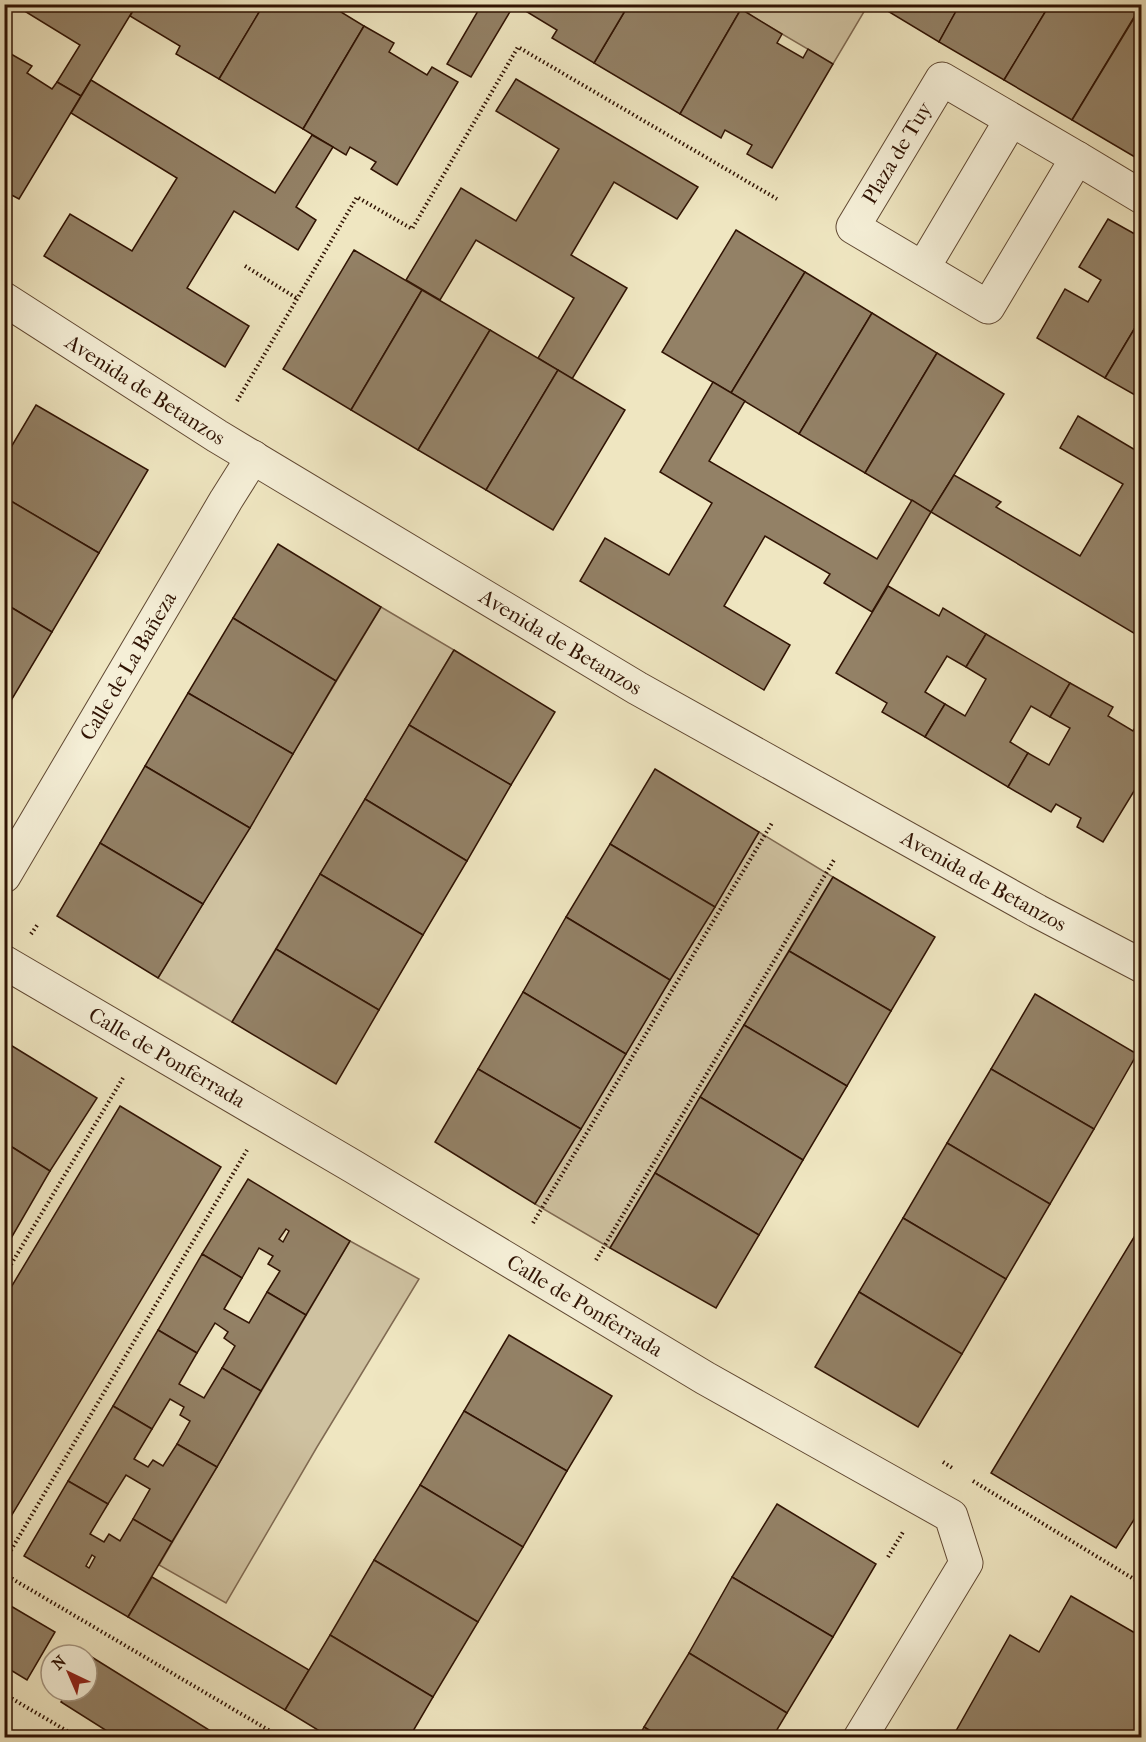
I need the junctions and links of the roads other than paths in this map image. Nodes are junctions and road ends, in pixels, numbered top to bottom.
1 (1011, 120) junction
2 (1077, 158) junction
3 (1142, 197) edge
4 (923, 268) junction
5 (4, 299) edge
6 (253, 457) junction
7 (4, 876) edge
8 (1139, 961) edge
9 (4, 962) edge
10 (860, 1737) edge

1 - 2 street, Plaza de Tuy
1 - 4 street
1 - 4 street, Plaza de Tuy
2 - 3 street, Plaza de Tuy
2 - 4 street, Plaza de Tuy
5 - 6 street, Avenida de Betanzos
6 - 7 street, Calle de La Bañeza
6 - 8 street, Avenida de Betanzos
9 - 10 street, Calle de Ponferrada

